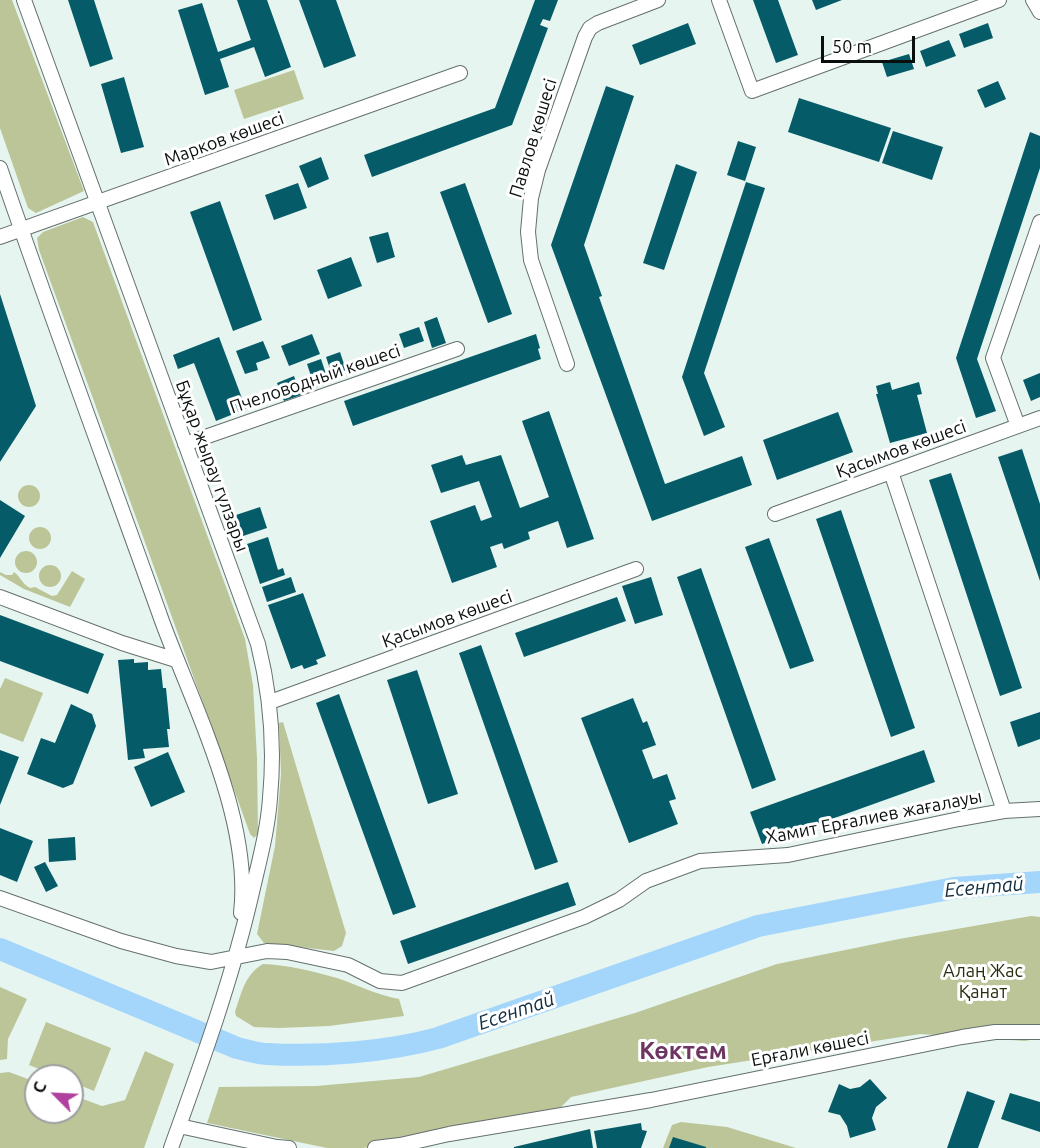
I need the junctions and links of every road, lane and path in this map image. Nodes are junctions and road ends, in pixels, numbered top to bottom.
1 (24, 0) edge
2 (658, 0) edge
3 (719, 0) edge
4 (999, 0) edge
5 (1032, 0) edge
6 (1040, 12) edge
7 (460, 73) dead end
8 (0, 168) edge
9 (98, 202) junction
10 (1040, 222) edge
11 (21, 229) junction
12 (0, 237) edge
13 (457, 349) dead end
14 (567, 364) dead end
15 (1040, 418) edge
16 (1018, 426) junction
17 (185, 444) junction
18 (891, 472) junction
19 (775, 514) dead end
20 (636, 569) dead end
21 (0, 597) edge
22 (176, 660) junction
23 (270, 702) junction
24 (1040, 809) edge
25 (1004, 811) junction
26 (240, 854) junction
27 (260, 857) junction
28 (0, 898) edge
29 (236, 957) junction
30 (1040, 1032) edge
31 (179, 1125) junction
32 (171, 1148) edge
33 (289, 1148) edge
34 (375, 1148) edge

1 - 9 street, Бұқар жырау гүлзары
2 - 14 street, Павлов көшесі
3 - 4 street
5 - 6 street
7 - 9 street, Марков көшесі
8 - 11 street, Бұқар жырау гүлзары
9 - 11 street, Марков көшесі
9 - 17 street, Бұқар жырау гүлзары
10 - 16 street
11 - 12 street, Марков көшесі
11 - 22 street, Бұқар жырау гүлзары
13 - 17 street, Пчеловодный көшесі
15 - 16 street, Қасымов көшесі
16 - 18 street, Қасымов көшесі
17 - 23 street, Бұқар жырау гүлзары
18 - 19 street, Қасымов көшесі
18 - 25 street
20 - 23 street, Қасымов көшесі
21 - 22 street
22 - 26 street, Бұқар жырау гүлзары
23 - 27 street, Бұқар жырау гүлзары
24 - 25 street, Хамит Ерғалиев жағалауы
25 - 29 street, Хамит Ерғалиев жағалауы
26 - 27 street
26 - 29 street, Бұқар жырау гүлзары
27 - 29 street, Бұқар жырау гүлзары
28 - 29 street, Хамит Ерғалиев жағалауы
29 - 31 street, Бұқар жырау гүлзары
30 - 34 street, Ерғали көшесі
31 - 32 street, Бұқар жырау гүлзары
31 - 33 street

